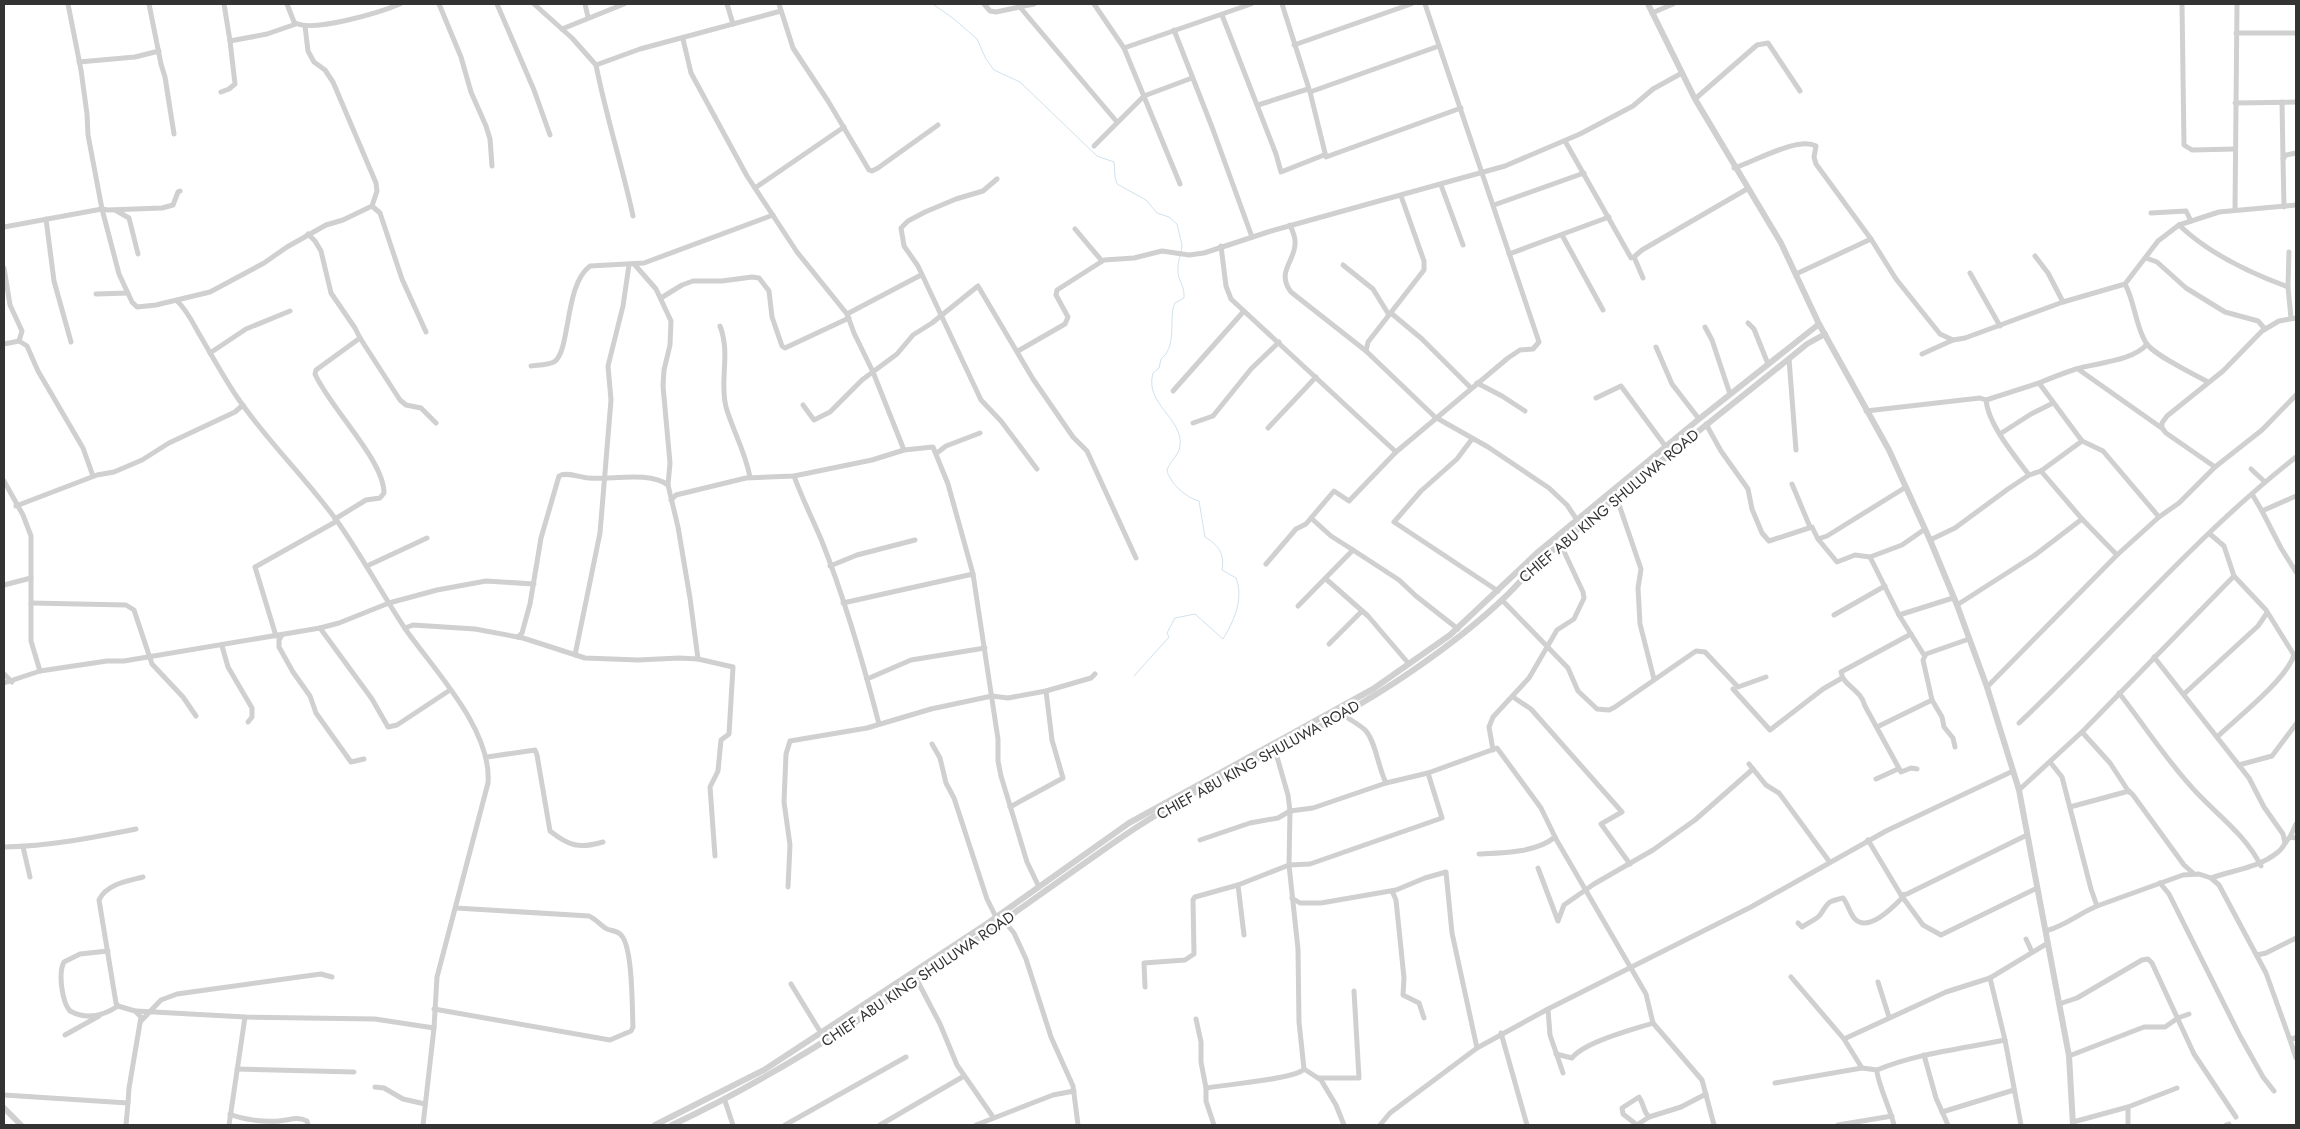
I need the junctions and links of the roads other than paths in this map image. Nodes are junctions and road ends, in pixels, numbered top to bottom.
1 (68, 4) edge
2 (149, 4) edge
3 (224, 4) edge
4 (287, 4) edge
5 (400, 4) edge
6 (439, 4) edge
7 (497, 4) edge
8 (534, 4) edge
9 (585, 4) edge
10 (624, 4) edge
11 (727, 4) edge
12 (779, 4) edge
13 (984, 4) edge
14 (1034, 4) edge
15 (1094, 4) edge
16 (1251, 4) edge
17 (1282, 4) edge
18 (1411, 4) edge
19 (1425, 4) edge
20 (1648, 4) edge
21 (1673, 4) edge
22 (2182, 4) edge
23 (2237, 4) edge
24 (1019, 6) junction
25 (781, 11) junction
26 (1652, 13) junction
27 (1222, 15) junction
28 (588, 17) junction
29 (296, 24) junction
30 (733, 24) junction
31 (305, 26) junction
32 (562, 29) junction
33 (1174, 30) junction
34 (2236, 33) junction
35 (2296, 33) edge
36 (683, 39) junction
37 (230, 40) junction
38 (1294, 45) junction
39 (1439, 46) junction
40 (1124, 48) junction
41 (159, 51) junction
42 (79, 62) junction
43 (596, 65) junction
44 (1682, 73) junction
45 (1192, 78) junction
46 (1309, 91) junction
47 (1800, 91) dead end
48 (221, 92) dead end
49 (1144, 96) junction
50 (1696, 99) junction
51 (2282, 102) junction
52 (2296, 102) edge
53 (2235, 103) junction
54 (1258, 105) junction
55 (1461, 108) junction
56 (1117, 122) junction
57 (938, 125) dead end
58 (844, 127) junction
59 (174, 134) dead end
60 (550, 135) dead end
61 (1565, 141) junction
62 (1094, 146) dead end
63 (2235, 149) junction
64 (2296, 153) edge
65 (1324, 155) junction
66 (2283, 161) junction
67 (492, 166) dead end
68 (1734, 168) junction
69 (1482, 172) junction
70 (1584, 173) junction
71 (997, 179) dead end
72 (1180, 184) dead end
73 (1441, 185) junction
74 (755, 188) junction
75 (1747, 189) junction
76 (180, 191) dead end
77 (1401, 196) junction
78 (2296, 205) edge
79 (372, 206) junction
80 (1494, 206) junction
81 (2284, 207) junction
82 (102, 209) junction
83 (115, 210) junction
84 (2235, 210) junction
85 (2150, 213) dead end
86 (773, 215) junction
87 (633, 216) dead end
88 (1609, 217) junction
89 (46, 219) junction
90 (2192, 221) junction
91 (1290, 225) junction
92 (2179, 225) junction
93 (4, 227) edge
94 (318, 229) junction
95 (1075, 229) dead end
96 (308, 234) junction
97 (1562, 235) junction
98 (1252, 237) junction
99 (1871, 239) junction
100 (315, 241) junction
101 (1221, 246) junction
102 (1463, 246) dead end
103 (2289, 252) dead end
104 (138, 254) dead end
105 (1509, 254) junction
106 (2035, 256) dead end
107 (1634, 257) junction
108 (2146, 258) junction
109 (1102, 261) junction
110 (629, 265) junction
111 (635, 265) junction
112 (1342, 265) dead end
113 (4, 268) edge
114 (1970, 273) dead end
115 (1796, 274) junction
116 (921, 275) junction
117 (1643, 278) dead end
118 (2125, 284) junction
119 (2288, 287) junction
120 (128, 293) junction
121 (96, 294) dead end
122 (661, 298) junction
123 (177, 301) junction
124 (2063, 302) junction
125 (1603, 310) dead end
126 (290, 311) dead end
127 (1244, 311) junction
128 (1390, 314) junction
129 (848, 316) junction
130 (941, 316) junction
131 (2294, 318) edge
132 (1748, 323) dead end
133 (1819, 324) junction
134 (720, 326) dead end
135 (1705, 326) dead end
136 (2000, 326) junction
137 (2266, 329) junction
138 (426, 332) dead end
139 (1824, 334) junction
140 (360, 338) junction
141 (1953, 340) junction
142 (19, 341) junction
143 (71, 342) dead end
144 (1279, 342) junction
145 (1354, 342) junction
146 (1368, 342) junction
147 (4, 344) edge
148 (2146, 344) junction
149 (1656, 347) dead end
150 (1018, 351) junction
151 (1366, 351) junction
152 (210, 352) junction
153 (1922, 354) dead end
154 (1789, 359) junction
155 (1768, 364) junction
156 (531, 366) dead end
157 (2078, 368) junction
158 (873, 372) junction
159 (1316, 377) junction
160 (2208, 382) junction
161 (1476, 383) junction
162 (2039, 383) junction
163 (1471, 388) junction
164 (1173, 390) dead end
165 (1730, 394) junction
166 (2296, 395) edge
167 (1596, 398) dead end
168 (1986, 400) junction
169 (2053, 403) junction
170 (243, 405) junction
171 (803, 405) dead end
172 (1525, 411) dead end
173 (1866, 411) junction
174 (1435, 417) junction
175 (1699, 419) junction
176 (436, 423) dead end
177 (1194, 423) dead end
178 (1706, 424) junction
179 (1268, 428) dead end
180 (2163, 429) junction
181 (980, 433) dead end
182 (2000, 434) junction
183 (1472, 439) junction
184 (2082, 440) junction
185 (1666, 447) junction
186 (904, 450) junction
187 (1796, 450) dead end
188 (937, 452) junction
189 (1396, 452) junction
190 (2296, 457) edge
191 (2215, 467) junction
192 (1037, 469) dead end
193 (2251, 469) dead end
194 (2041, 470) junction
195 (2029, 475) junction
196 (93, 476) junction
197 (794, 476) junction
198 (750, 477) junction
199 (603, 479) junction
200 (4, 481) edge
201 (2265, 482) junction
202 (1792, 484) dead end
203 (1906, 487) junction
204 (669, 488) junction
205 (1614, 490) junction
206 (11, 494) junction
207 (2252, 494) junction
208 (676, 495) junction
209 (2296, 496) edge
210 (4, 498) edge
211 (1617, 498) junction
212 (671, 500) junction
213 (16, 506) junction
214 (2262, 511) junction
215 (2159, 517) junction
216 (1311, 518) junction
217 (2082, 519) junction
218 (336, 520) junction
219 (1577, 520) junction
220 (1810, 527) junction
221 (1925, 529) junction
222 (2210, 534) junction
223 (427, 538) dead end
224 (1818, 539) junction
225 (915, 540) dead end
226 (1930, 540) junction
227 (1560, 545) junction
228 (1352, 550) junction
229 (2118, 555) junction
230 (1870, 557) junction
231 (1136, 558) dead end
232 (1266, 564) dead end
233 (367, 566) junction
234 (830, 566) junction
235 (2296, 572) edge
236 (973, 574) junction
237 (2234, 576) junction
238 (31, 578) junction
239 (1326, 579) junction
240 (534, 584) junction
241 (4, 585) edge
242 (1885, 586) junction
243 (1498, 591) junction
244 (1953, 598) junction
245 (1502, 600) junction
246 (31, 603) junction
247 (390, 603) junction
248 (843, 603) junction
249 (1957, 605) junction
250 (1298, 606) dead end
251 (1362, 611) junction
252 (2267, 613) junction
253 (1899, 615) junction
254 (1834, 616) dead end
255 (320, 628) junction
256 (405, 628) junction
257 (1458, 628) junction
258 (283, 634) junction
259 (1911, 634) junction
260 (276, 636) junction
261 (521, 636) junction
262 (1970, 639) junction
263 (1329, 644) dead end
264 (222, 646) junction
265 (1546, 647) junction
266 (985, 648) junction
267 (2295, 654) edge
268 (575, 655) junction
269 (1924, 655) junction
270 (148, 656) junction
271 (2154, 657) junction
272 (698, 659) junction
273 (1409, 664) junction
274 (40, 671) junction
275 (4, 674) edge
276 (1095, 674) dead end
277 (1766, 677) dead end
278 (867, 678) junction
279 (1842, 678) junction
280 (1654, 679) junction
281 (12, 682) junction
282 (4, 683) edge
283 (1987, 687) junction
284 (1733, 689) dead end
285 (450, 690) junction
286 (1046, 691) junction
287 (2119, 693) junction
288 (2184, 694) junction
289 (992, 696) junction
290 (1513, 697) junction
291 (1932, 700) junction
292 (1344, 715) junction
293 (196, 716) dead end
294 (248, 722) dead end
295 (879, 724) junction
296 (2018, 724) dead end
297 (2296, 724) edge
298 (1878, 727) junction
299 (2082, 732) junction
300 (1299, 733) junction
301 (2217, 736) junction
302 (932, 744) dead end
303 (1494, 747) junction
304 (1955, 747) dead end
305 (1276, 750) junction
306 (487, 757) junction
307 (364, 759) dead end
308 (2050, 762) junction
309 (2239, 765) junction
310 (1898, 769) junction
311 (1917, 770) dead end
312 (2013, 771) junction
313 (1428, 773) junction
314 (1876, 779) dead end
315 (1386, 783) junction
316 (2019, 790) junction
317 (2129, 792) junction
318 (1010, 807) junction
319 (2070, 808) junction
320 (1290, 811) junction
321 (2296, 824) edge
322 (136, 829) dead end
323 (2027, 835) junction
324 (1555, 837) junction
325 (2293, 837) edge
326 (1200, 840) dead end
327 (1868, 840) junction
328 (603, 842) dead end
329 (2285, 843) junction
330 (23, 847) junction
331 (4, 848) edge
332 (1479, 854) dead end
333 (715, 856) dead end
334 (1829, 861) junction
335 (1630, 864) junction
336 (2260, 864) junction
337 (1289, 865) junction
338 (1538, 868) dead end
339 (2193, 873) junction
340 (30, 877) dead end
341 (143, 877) dead end
342 (2211, 878) junction
343 (2160, 883) junction
344 (1238, 885) junction
345 (788, 887) dead end
346 (1039, 887) junction
347 (2037, 888) junction
348 (1587, 890) junction
349 (1392, 891) junction
350 (1902, 896) junction
351 (1292, 898) junction
352 (2097, 906) junction
353 (456, 908) junction
354 (996, 917) junction
355 (1002, 923) junction
356 (1798, 923) dead end
357 (2046, 932) junction
358 (1244, 935) dead end
359 (2296, 938) edge
360 (2026, 939) dead end
361 (2048, 943) junction
362 (108, 951) junction
363 (2032, 952) junction
364 (2257, 955) junction
365 (1631, 967) junction
366 (332, 977) dead end
367 (1791, 977) dead end
368 (1990, 978) junction
369 (917, 980) junction
370 (1878, 982) dead end
371 (791, 984) dead end
372 (1145, 987) dead end
373 (1354, 991) dead end
374 (2059, 1004) junction
375 (118, 1006) junction
376 (1548, 1009) junction
377 (434, 1010) junction
378 (135, 1011) junction
379 (149, 1012) junction
380 (2189, 1014) dead end
381 (102, 1015) junction
382 (245, 1017) junction
383 (1424, 1018) dead end
384 (1889, 1018) junction
385 (2178, 1018) junction
386 (1196, 1019) dead end
387 (141, 1021) junction
388 (1653, 1023) junction
389 (434, 1028) junction
390 (821, 1033) junction
391 (1501, 1033) junction
392 (65, 1035) dead end
393 (2289, 1037) junction
394 (2296, 1037) edge
395 (1844, 1039) junction
396 (2005, 1040) junction
397 (806, 1043) junction
398 (1477, 1048) junction
399 (810, 1051) junction
400 (1556, 1054) junction
401 (1924, 1055) junction
402 (2069, 1056) junction
403 (906, 1057) dead end
404 (2296, 1058) edge
405 (238, 1068) junction
406 (1862, 1068) junction
407 (1304, 1069) junction
408 (1877, 1070) junction
409 (354, 1072) dead end
410 (1563, 1073) dead end
411 (964, 1076) junction
412 (1318, 1078) junction
413 (1775, 1083) dead end
414 (375, 1087) dead end
415 (1206, 1088) junction
416 (2178, 1088) dead end
417 (2014, 1090) junction
418 (1074, 1091) junction
419 (2274, 1092) dead end
420 (1706, 1094) junction
421 (4, 1095) edge
422 (724, 1101) junction
423 (128, 1103) junction
424 (425, 1104) junction
425 (2128, 1107) junction
426 (4, 1108) edge
427 (1942, 1112) junction
428 (230, 1114) junction
429 (1892, 1116) junction
430 (2236, 1116) dead end
431 (993, 1117) junction
432 (1649, 1117) junction
433 (2073, 1124) edge
434 (21, 1125) edge
435 (126, 1125) edge
436 (229, 1125) edge
437 (308, 1125) edge
438 (422, 1125) edge
439 (655, 1125) edge
440 (672, 1125) edge
441 (733, 1125) edge
442 (785, 1125) edge
443 (880, 1125) edge
444 (976, 1125) edge
445 (1078, 1125) edge
446 (1214, 1125) edge
447 (1344, 1125) edge
448 (1380, 1125) edge
449 (1527, 1125) edge
450 (1637, 1125) edge
451 (1714, 1125) edge
452 (1838, 1125) edge
453 (1894, 1125) edge
454 (1948, 1125) edge
455 (2021, 1125) edge
456 (2128, 1125) edge

1 - 42 street
2 - 41 street
3 - 37 street
4 - 29 street
5 - 31 street
6 - 67 street
7 - 60 street
8 - 32 street
9 - 28 street
10 - 28 street
11 - 30 street
12 - 25 street
13 - 24 street
14 - 24 street
15 - 40 street
16 - 27 street
17 - 38 street
18 - 38 street
19 - 39 street
20 - 26 street
21 - 26 street
22 - 63 street
23 - 34 street
24 - 56 street
25 - 30 street
25 - 58 street
26 - 44 street
27 - 33 street
27 - 54 street
28 - 32 street
29 - 31 street
29 - 37 street
30 - 36 street
31 - 79 street
32 - 43 street
33 - 40 street
33 - 45 street
34 - 35 street
34 - 53 street
36 - 43 street
36 - 74 street
37 - 48 street
38 - 46 street
39 - 46 street
39 - 55 street
40 - 49 street
41 - 42 street
41 - 59 street
42 - 82 street
43 - 87 street
44 - 50 street
44 - 61 street
45 - 49 street
45 - 98 street
46 - 54 street
46 - 65 street
47 - 50 street
49 - 56 street
49 - 72 street
50 - 68 street
51 - 52 street
51 - 53 street
51 - 66 street
53 - 63 street
54 - 65 street
55 - 65 street
55 - 69 street
56 - 62 street
57 - 58 street
58 - 74 street
61 - 69 street
61 - 70 street
63 - 84 street
64 - 66 street
66 - 81 street
68 - 75 street
68 - 99 street
69 - 73 street
69 - 80 street
70 - 80 street
70 - 88 street
71 - 116 street
73 - 77 street
73 - 102 street
74 - 86 street
75 - 107 street
75 - 115 street
76 - 83 street
77 - 91 street
77 - 128 street
78 - 81 street
79 - 94 street
79 - 138 street
80 - 105 street
81 - 84 street
82 - 83 street
82 - 89 street
82 - 120 street
83 - 104 street
84 - 90 street
85 - 90 street
86 - 111 street
86 - 129 street
88 - 97 street
88 - 107 street
89 - 93 street
89 - 143 street
90 - 92 street
91 - 98 street
91 - 145 street
92 - 108 street
92 - 119 street
94 - 96 street
94 - 100 street
95 - 109 street
96 - 100 street
96 - 123 street
97 - 105 street
97 - 125 street
98 - 101 street
99 - 115 street
99 - 141 street
100 - 140 street
101 - 109 street
101 - 127 street
103 - 119 street
105 - 161 street
106 - 124 street
107 - 117 street
108 - 118 street
108 - 137 street
109 - 150 street
110 - 111 street
110 - 156 street
110 - 199 street
111 - 122 street
112 - 128 street
113 - 142 street
114 - 136 street
115 - 133 street
116 - 129 street
116 - 130 street
118 - 124 street
118 - 148 street
119 - 131 street
120 - 121 street
120 - 123 street
122 - 129 street
122 - 204 street
123 - 152 street
124 - 136 street
126 - 152 street
127 - 144 street
127 - 164 street
128 - 146 street
128 - 163 street
129 - 158 street
130 - 150 street
130 - 158 street
130 - 192 street
131 - 137 street
132 - 155 street
133 - 139 street
133 - 155 street
134 - 198 street
135 - 165 street
136 - 141 street
137 - 160 street
139 - 154 street, CHIEF ABU KING SHULUWA ROAD
139 - 173 street
140 - 176 street
140 - 218 street
141 - 153 street
142 - 147 street
142 - 196 street
144 - 159 street
144 - 177 street
145 - 146 street
145 - 151 street
146 - 151 street
148 - 157 street
148 - 160 street
149 - 175 street
150 - 231 street
151 - 174 street
152 - 170 street
154 - 178 street, CHIEF ABU KING SHULUWA ROAD
154 - 187 street
155 - 165 street
157 - 162 street
157 - 180 street
158 - 171 street
158 - 186 street
159 - 179 street
159 - 189 street
160 - 180 street
161 - 163 street
161 - 172 street
162 - 168 street
162 - 169 street
163 - 174 street
165 - 175 street
166 - 191 street
167 - 185 street
168 - 173 street
168 - 182 street
169 - 182 street
169 - 184 street
170 - 196 street
170 - 218 street
173 - 203 street
174 - 183 street
174 - 189 street
175 - 185 street
178 - 211 street, CHIEF ABU KING SHULUWA ROAD
178 - 220 street
180 - 191 street
181 - 188 street
182 - 195 street
183 - 219 street
183 - 243 street
184 - 194 street
184 - 215 street
185 - 205 street
186 - 188 street
186 - 197 street
188 - 236 street
189 - 216 street
190 - 201 street
191 - 215 street
193 - 201 street
194 - 195 street
194 - 217 street
195 - 226 street
196 - 213 street
197 - 198 street
197 - 234 street
198 - 208 street
199 - 204 street
199 - 240 street
199 - 268 street
200 - 206 street
201 - 207 street
202 - 220 street
203 - 221 street
203 - 224 street
204 - 208 street
204 - 212 street
205 - 211 street
205 - 219 street
206 - 210 street
206 - 213 street
207 - 214 street
207 - 222 street
208 - 212 street
209 - 214 street
211 - 227 street, CHIEF ABU KING SHULUWA ROAD
211 - 280 street
212 - 272 street
213 - 238 street
214 - 235 street
215 - 229 street
216 - 228 street
216 - 232 street
217 - 229 street
217 - 249 street
218 - 233 street
218 - 260 street
219 - 243 street
220 - 224 street
221 - 226 street
221 - 230 street
222 - 237 street
222 - 296 street
223 - 233 street
224 - 230 street
225 - 234 street
226 - 244 street
227 - 245 street, CHIEF ABU KING SHULUWA ROAD
227 - 265 street
228 - 239 street
228 - 257 street
229 - 283 street
230 - 242 street
233 - 247 street
234 - 248 street
236 - 248 street
236 - 266 street
237 - 252 street
237 - 271 street
238 - 241 street
238 - 246 street
239 - 250 street
239 - 251 street
240 - 247 street
240 - 261 street
242 - 253 street
242 - 254 street
243 - 257 street
244 - 249 street
244 - 253 street
245 - 265 street
245 - 292 street, CHIEF ABU KING SHULUWA ROAD
246 - 270 street
246 - 274 street
247 - 255 street
247 - 256 street
248 - 278 street
249 - 262 street
251 - 263 street
251 - 273 street
252 - 267 street
252 - 288 street
253 - 259 street
255 - 258 street
255 - 285 street
256 - 261 street
256 - 285 street
257 - 273 street
258 - 260 street
258 - 307 street
259 - 269 street
259 - 279 street
260 - 264 street
261 - 268 street
262 - 269 street
262 - 283 street
264 - 270 street
264 - 294 street
265 - 280 street
265 - 290 street
266 - 278 street
266 - 289 street
267 - 301 street
268 - 272 street
269 - 291 street
270 - 274 street
270 - 293 street
271 - 287 street
271 - 288 street
272 - 333 street
273 - 300 street
274 - 281 street
275 - 281 street
276 - 286 street
277 - 280 street
278 - 295 street
279 - 284 street
279 - 298 street
281 - 282 street
283 - 312 street
285 - 306 street
286 - 289 street
286 - 318 street
287 - 299 street
287 - 336 street
288 - 301 street
289 - 295 street
289 - 318 street
290 - 303 street
290 - 335 street
291 - 298 street
291 - 304 street
292 - 300 street, CHIEF ABU KING SHULUWA ROAD
292 - 315 street
295 - 345 street
297 - 309 street
298 - 310 street
299 - 308 street
299 - 317 street
300 - 305 street, CHIEF ABU KING SHULUWA ROAD
300 - 346 street
301 - 309 street
302 - 354 street
303 - 313 street
303 - 324 street
305 - 320 street
305 - 355 street, CHIEF ABU KING SHULUWA ROAD
306 - 328 street
306 - 353 street
308 - 316 street
308 - 319 street
309 - 329 street
310 - 311 street
310 - 314 street
312 - 316 street
312 - 327 street
313 - 315 street
313 - 337 street
315 - 320 street
316 - 323 street
317 - 319 street
317 - 339 street
318 - 346 street
319 - 352 street
320 - 326 street
320 - 337 street
321 - 325 street
322 - 330 street
323 - 347 street
323 - 350 street
324 - 332 street
324 - 348 street
325 - 329 street
327 - 334 street
327 - 350 street
329 - 336 street
330 - 331 street
330 - 340 street
334 - 335 street
334 - 365 street
335 - 348 street
336 - 342 street
337 - 344 street
337 - 351 street
338 - 348 street
339 - 342 street
339 - 343 street
341 - 362 street
342 - 364 street
343 - 352 street
343 - 419 street
344 - 358 street
344 - 372 street
346 - 354 street
347 - 350 street
347 - 357 street
348 - 365 street
349 - 351 street
349 - 383 street
349 - 398 street
350 - 356 street
351 - 407 street
352 - 357 street
353 - 377 street
353 - 377 street
354 - 355 street
354 - 390 street
355 - 369 street, CHIEF ABU KING SHULUWA ROAD
355 - 418 street
357 - 361 street
359 - 364 street
360 - 363 street
361 - 363 street
361 - 374 street
362 - 375 street
362 - 381 street
363 - 368 street
364 - 393 street
365 - 376 street
365 - 388 street
366 - 379 street
367 - 395 street
368 - 384 street
368 - 396 street
369 - 399 street, CHIEF ABU KING SHULUWA ROAD
369 - 411 street
370 - 384 street
371 - 390 street
373 - 412 street
374 - 385 street
374 - 402 street
375 - 378 street
375 - 381 street
376 - 391 street
376 - 400 street
377 - 389 street
378 - 379 street
378 - 387 street
379 - 382 street
379 - 387 street
380 - 385 street
381 - 392 street
382 - 389 street
382 - 405 street
384 - 395 street
385 - 402 street
385 - 430 street
386 - 415 street
387 - 423 street
388 - 400 street
388 - 420 street
389 - 424 street
390 - 397 street
391 - 398 street
391 - 449 street
393 - 394 street
393 - 404 street
395 - 406 street
396 - 401 street
396 - 417 street
397 - 399 street
397 - 439 street
398 - 448 street
399 - 422 street, CHIEF ABU KING SHULUWA ROAD
400 - 410 street
401 - 408 street
401 - 427 street
402 - 433 street
403 - 442 street
405 - 409 street
405 - 428 street
406 - 408 street
406 - 413 street
407 - 412 street
407 - 415 street
408 - 429 street
411 - 431 street
411 - 443 street
412 - 447 street
414 - 424 street
415 - 446 street
416 - 425 street
417 - 427 street
417 - 455 street
418 - 431 street
418 - 445 street
420 - 432 street
420 - 451 street
421 - 423 street
422 - 440 street, CHIEF ABU KING SHULUWA ROAD
422 - 441 street
423 - 435 street
424 - 438 street
425 - 433 street
425 - 456 street
426 - 434 street
427 - 454 street
428 - 436 street
428 - 437 street
429 - 452 street
429 - 453 street
431 - 444 street
432 - 450 street
432 - 450 street

